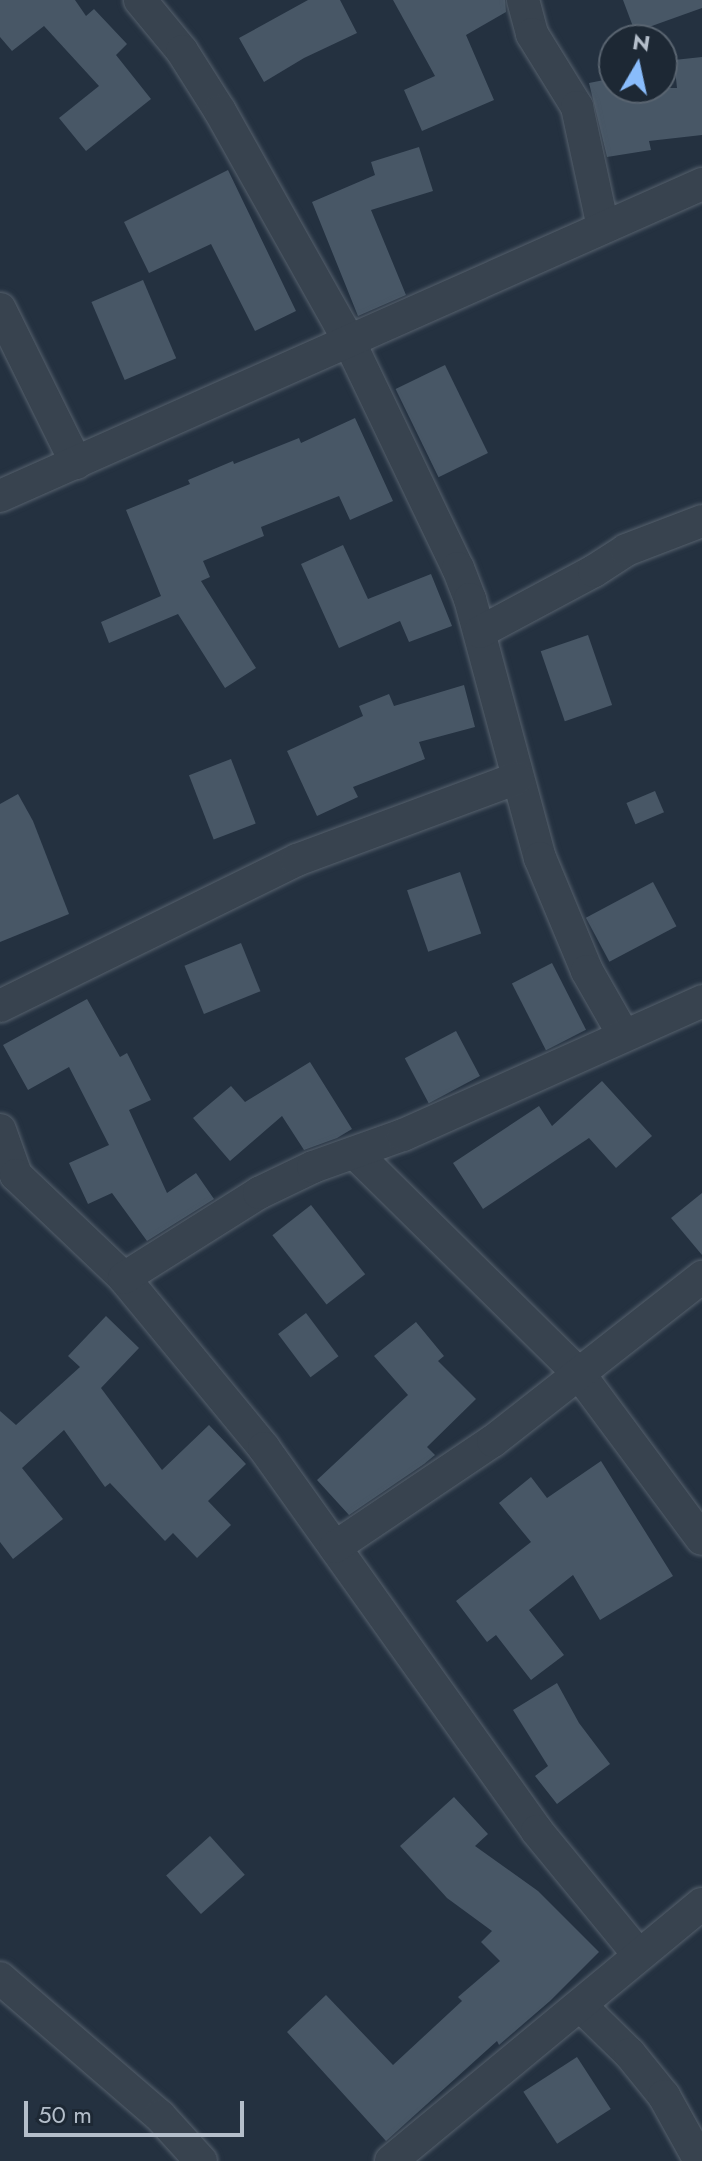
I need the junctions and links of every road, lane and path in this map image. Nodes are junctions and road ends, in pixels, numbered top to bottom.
1 (140, 0) edge
2 (523, 0) edge
3 (702, 184) edge
4 (603, 227) junction
5 (0, 309) edge
6 (349, 341) junction
7 (76, 463) junction
8 (0, 496) edge
9 (702, 521) edge
10 (480, 632) junction
11 (517, 778) junction
12 (702, 1001) edge
13 (0, 1006) edge
14 (623, 1034) junction
15 (0, 1130) edge
16 (355, 1153) junction
17 (8, 1178) edge
18 (702, 1277) edge
19 (124, 1278) junction
20 (580, 1375) junction
21 (702, 1539) edge
22 (335, 1547) junction
23 (702, 1904) edge
24 (638, 1954) junction
25 (0, 1978) edge
26 (582, 2007) junction
27 (201, 2161) edge
28 (391, 2161) edge
29 (700, 2161) edge

1 - 6 street
2 - 4 street
3 - 4 street
4 - 6 street
5 - 7 street
6 - 7 street
6 - 10 street
7 - 8 street
9 - 10 street
10 - 11 street
11 - 13 street
11 - 14 street
12 - 14 street
14 - 16 street
15 - 17 street
16 - 19 street
16 - 20 street
17 - 19 street
18 - 20 street
19 - 22 street
20 - 21 street
20 - 22 street
22 - 24 street
23 - 24 street
24 - 26 street
25 - 27 street
26 - 28 street
26 - 29 street

